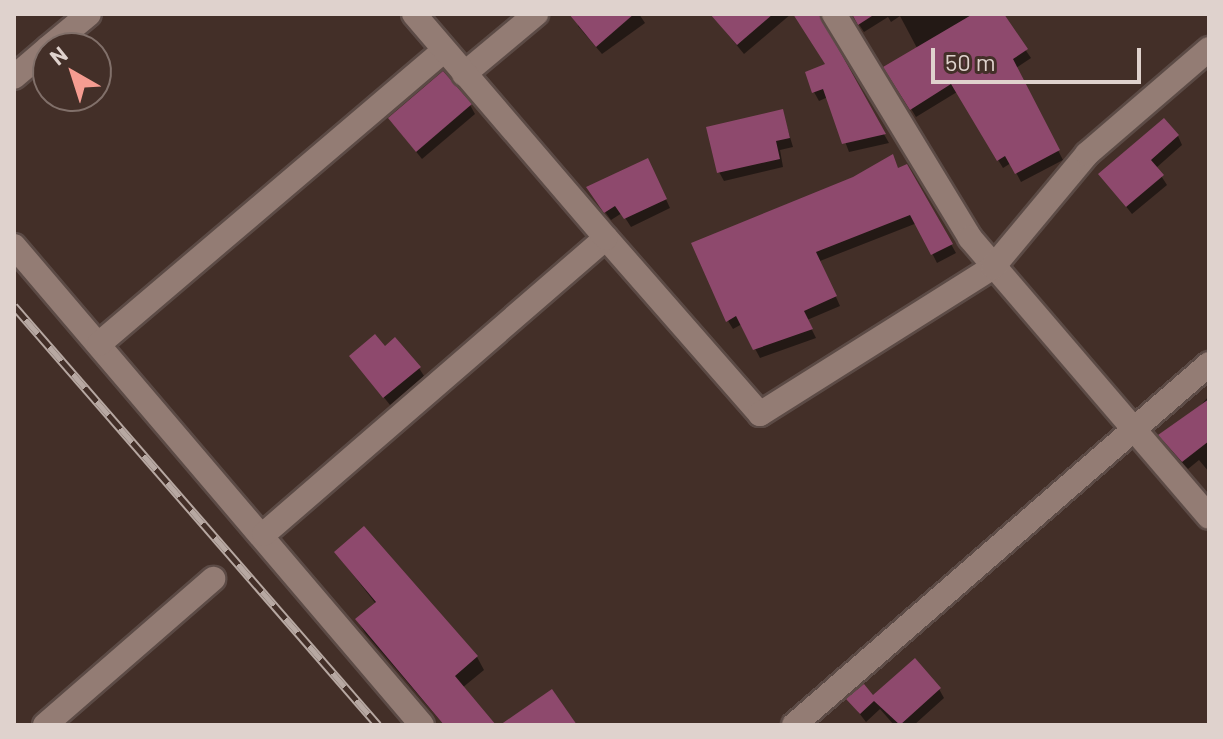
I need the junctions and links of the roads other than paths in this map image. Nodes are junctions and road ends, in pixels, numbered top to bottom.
1 (89, 14) edge
2 (414, 14) edge
3 (536, 14) edge
4 (834, 14) edge
5 (67, 32) edge
6 (1209, 49) edge
7 (444, 50) junction
8 (32, 62) edge
9 (464, 74) junction
10 (14, 77) edge
11 (606, 238) junction
12 (14, 246) edge
13 (993, 267) junction
14 (99, 344) junction
15 (1209, 364) edge
16 (1133, 430) junction
17 (1209, 517) edge
18 (264, 534) junction
19 (213, 579) dead end
20 (45, 725) edge
21 (422, 725) edge
22 (794, 725) edge

1 - 5 street
2 - 7 street
3 - 9 street
4 - 13 street
6 - 13 street
7 - 9 street
7 - 14 street
8 - 10 street
9 - 11 street
11 - 13 street
11 - 18 street
12 - 14 street
13 - 16 street
14 - 18 street
15 - 16 street
16 - 17 street
16 - 22 street
18 - 21 street
19 - 20 street

